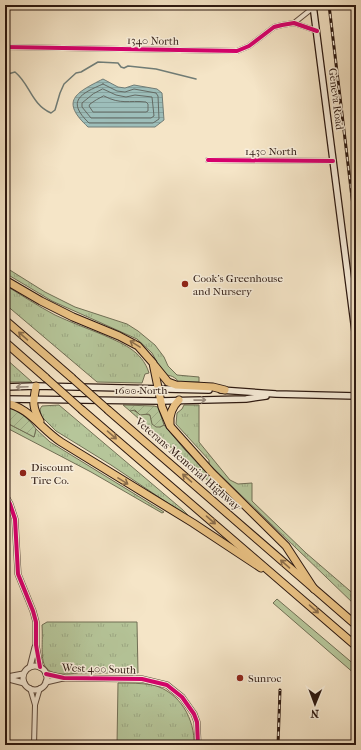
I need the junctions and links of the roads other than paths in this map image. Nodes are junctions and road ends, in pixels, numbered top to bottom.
1 (313, 6) edge
2 (294, 23) junction
3 (317, 31) junction
4 (5, 47) edge
5 (208, 160) dead end
6 (334, 161) junction
7 (5, 280) edge
8 (5, 320) edge
9 (356, 339) edge
10 (5, 342) edge
11 (153, 363) junction
12 (36, 386) junction
13 (5, 387) edge
14 (159, 389) junction
15 (226, 390) junction
16 (276, 394) junction
17 (356, 396) edge
18 (5, 399) edge
19 (34, 399) junction
20 (179, 400) junction
21 (161, 401) junction
22 (5, 403) edge
23 (170, 426) junction
24 (44, 428) junction
25 (5, 495) edge
26 (284, 583) junction
27 (314, 589) junction
28 (356, 625) edge
29 (36, 645) junction
30 (356, 646) edge
31 (30, 667) junction
32 (40, 667) junction
33 (24, 674) junction
34 (46, 674) junction
35 (5, 678) edge
36 (64, 678) junction
37 (46, 682) junction
38 (24, 683) junction
39 (30, 688) junction
40 (40, 688) junction
41 (35, 706) junction
42 (34, 745) edge
43 (198, 745) edge

1 - 2 street
1 - 3 main road, Geneva Road
2 - 3 street
2 - 4 street, 1340 North
3 - 6 main road, Geneva Road
5 - 6 street, 1430 North
6 - 9 main road, Geneva Road
11 -> 7 highway
27 -> 8 highway, Veterans Memorial Highway, bridge
10 -> 26 highway, bridge
11 - 14 highway
11 - 15 highway
12 -> 13 main road, 1600 North
12 - 14 main road, 1600 North
12 - 19 highway
14 - 15 main road, 1600 North
14 - 21 highway
15 - 16 main road, 1600 North
16 - 17 main road, 1600 North
20 -> 16 main road, 1600 North
18 - 19 main road, 1600 North
19 - 21 main road, 1600 North
19 - 24 highway
20 - 21 main road, 1600 North
20 - 23 highway
21 - 23 highway
22 - 24 highway
23 - 27 highway
24 -> 26 highway
25 - 29 street
26 -> 30 highway
27 - 28 highway, Veterans Memorial Highway
29 - 31 street
29 - 32 street
31 - 32 street
31 - 33 street
32 - 34 street, West 400 South
33 - 35 street
33 - 38 street
34 - 36 street, West 400 South
34 - 37 street, West 400 South
35 - 38 street
36 - 37 street, West 400 South
36 - 43 street, West 400 South
37 - 40 street
38 - 39 street
39 - 40 street
39 - 41 street
40 - 41 street
41 - 42 street

